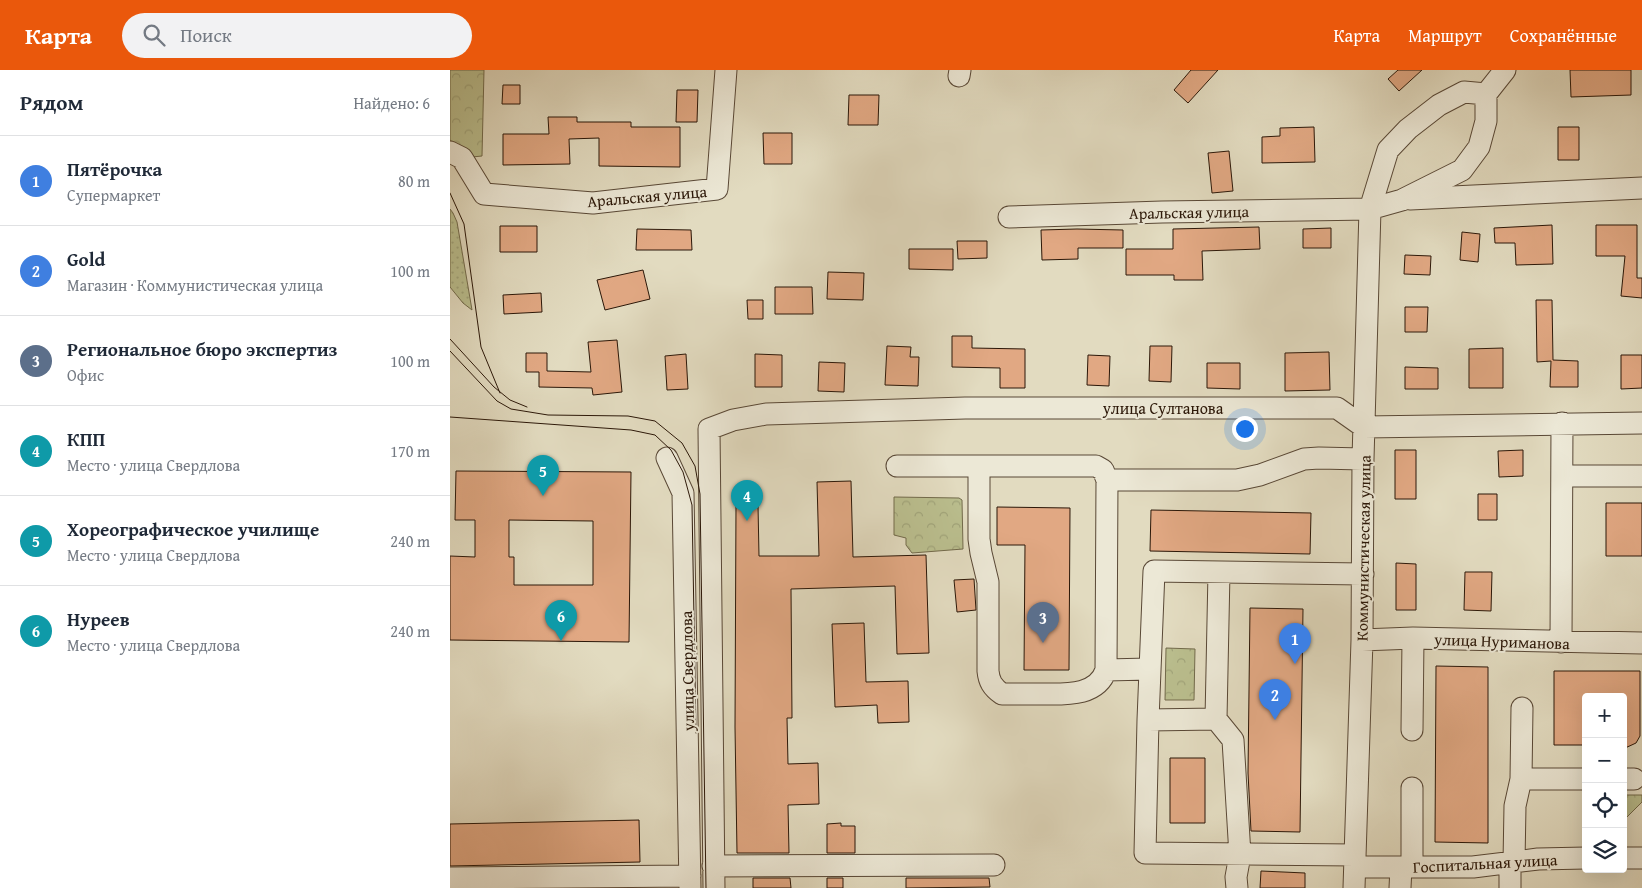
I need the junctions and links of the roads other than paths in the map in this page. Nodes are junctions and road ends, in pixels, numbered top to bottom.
1 (726, 70) edge
2 (1505, 70) edge
3 (1486, 94) junction
4 (450, 152) edge
5 (1642, 188) edge
6 (1402, 200) junction
7 (1370, 209) junction
8 (1009, 217) dead end
9 (1642, 422) edge
10 (1562, 423) junction
11 (1364, 428) junction
12 (709, 429) joint
13 (667, 458) dead end
14 (1363, 459) junction
15 (897, 466) dead end
16 (979, 466) junction
17 (1562, 476) junction
18 (1642, 476) edge
19 (1107, 480) junction
20 (685, 544) junction
21 (709, 545) junction
22 (1219, 572) junction
23 (1363, 574) junction
24 (1413, 638) junction
25 (1362, 640) junction
26 (1561, 642) junction
27 (1642, 643) edge
28 (1150, 669) junction
29 (1106, 670) junction
30 (1522, 708) dead end
31 (1216, 719) junction
32 (1148, 720) junction
33 (1412, 730) dead end
34 (1521, 779) junction
35 (1582, 779) edge
36 (1412, 788) dead end
37 (1240, 855) junction
38 (1582, 858) edge
39 (1627, 858) edge
40 (1642, 858) edge
41 (1355, 861) junction
42 (1512, 862) junction
43 (994, 865) dead end
44 (713, 866) junction
45 (1404, 874) edge
46 (450, 878) edge
47 (690, 882) edge
48 (569, 883) edge
49 (714, 888) edge
50 (1236, 888) edge
51 (1354, 888) edge
52 (1510, 888) edge

1 - 4 street, Аральская улица
2 - 3 street
3 - 6 street
3 - 7 street, Коммунистическая улица
5 - 6 street
6 - 7 street, Аральская улица
7 - 8 street, Аральская улица
7 - 11 street, Коммунистическая улица
9 - 10 street
10 - 11 street
10 - 17 street
11 - 12 street, улица Султанова
11 - 14 street, Коммунистическая улица
12 - 21 street, улица Свердлова
13 - 20 street, улица Свердлова
14 - 19 street
14 - 23 street, Коммунистическая улица
15 - 16 street
16 - 19 street
16 - 29 street
17 - 18 street
17 - 26 street
19 - 29 street
20 - 21 street
20 - 47 street, улица Свердлова
21 - 44 street, улица Свердлова
22 - 23 street
22 - 28 street
22 - 31 street
23 - 25 street, Коммунистическая улица
24 - 25 street, улица Нуриманова
24 - 26 street, улица Нуриманова
24 - 33 street
25 - 41 street, Коммунистическая улица
26 - 27 street, улица Нуриманова
28 - 29 street
28 - 32 street
30 - 34 street
31 - 32 street
31 - 37 street
32 - 37 street, Госпитальная улица
34 - 35 street
34 - 42 street
36 - 45 street
37 - 41 street, Госпитальная улица
37 - 50 street
38 - 42 street, Госпитальная улица
39 - 40 street
41 - 45 street, Госпитальная улица
41 - 51 street, Коммунистическая улица
42 - 45 street, Госпитальная улица
42 - 52 street
43 - 44 street
44 - 49 street, улица Свердлова
46 - 48 street
47 - 48 street

